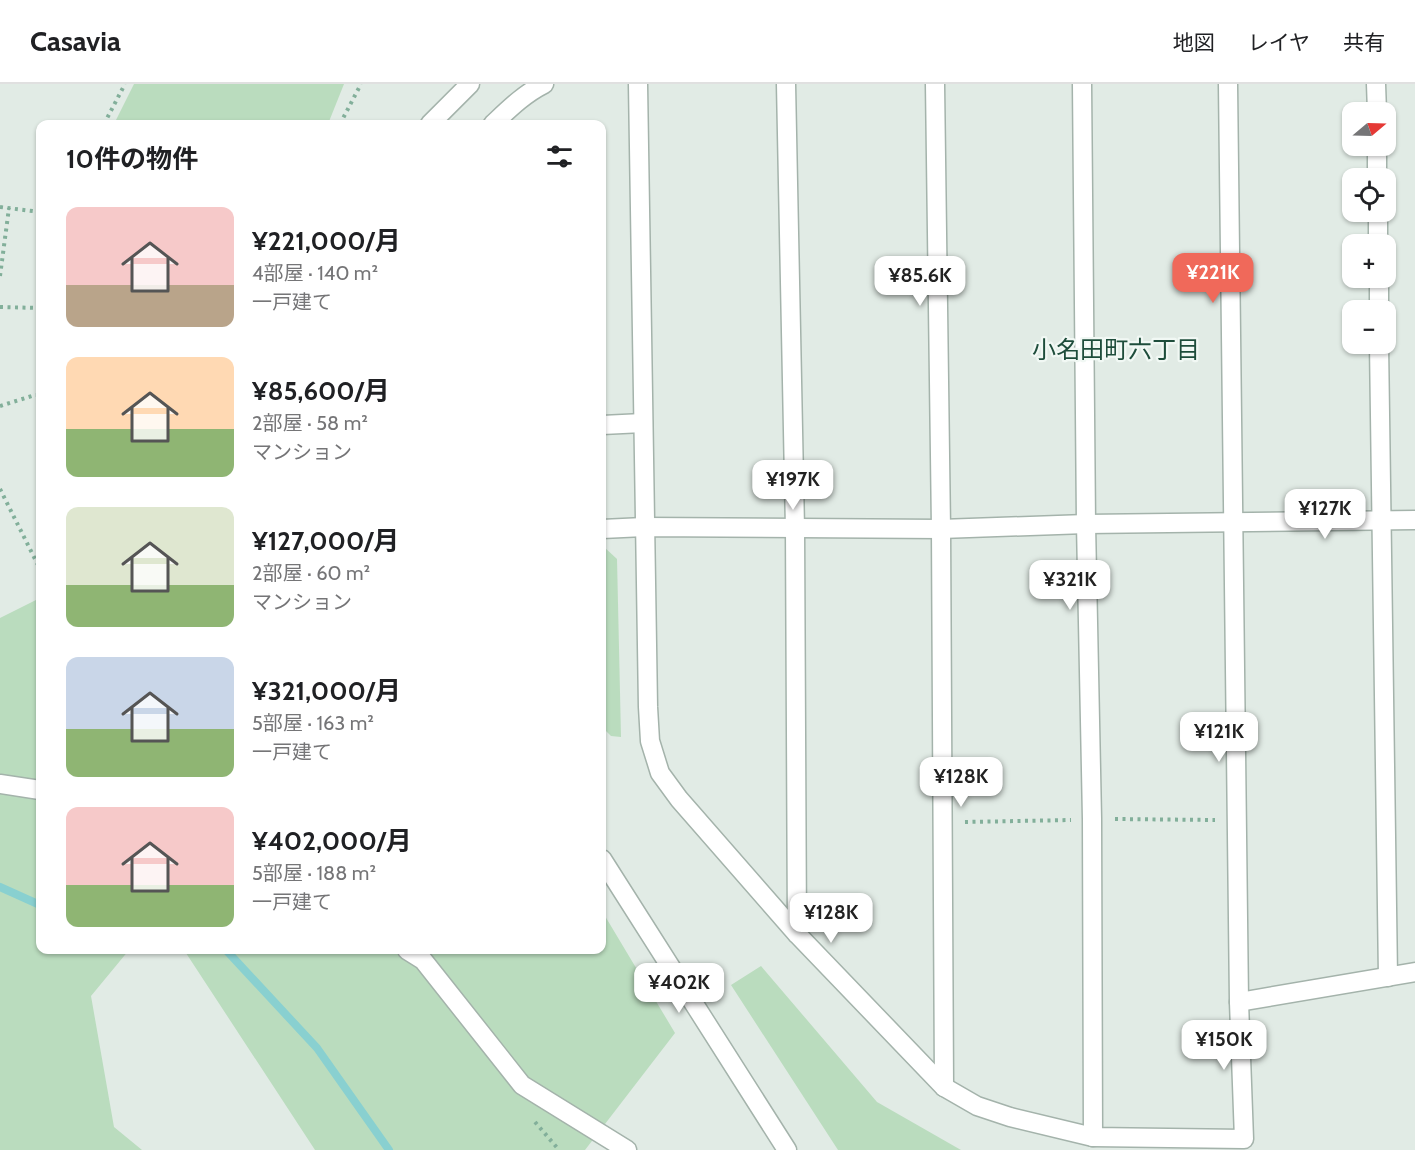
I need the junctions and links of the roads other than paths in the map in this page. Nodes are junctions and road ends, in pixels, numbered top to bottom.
1 (470, 84) edge
2 (544, 84) edge
3 (638, 84) edge
4 (786, 84) edge
5 (935, 84) edge
6 (1082, 84) edge
7 (1228, 84) edge
8 (1376, 84) edge
9 (1377, 102) edge
10 (434, 120) edge
11 (497, 120) edge
12 (1379, 354) edge
13 (643, 423) junction
14 (606, 425) edge
15 (1415, 520) edge
16 (1382, 521) junction
17 (1234, 523) junction
18 (1086, 524) junction
19 (644, 527) junction
20 (606, 529) edge
21 (795, 529) junction
22 (941, 529) junction
23 (0, 784) edge
24 (36, 789) edge
25 (606, 865) edge
26 (797, 934) junction
27 (413, 954) edge
28 (1415, 972) edge
29 (1388, 977) junction
30 (1239, 1002) junction
31 (944, 1087) junction
32 (1093, 1137) junction
33 (627, 1150) edge
34 (788, 1150) edge

1 - 10 street
2 - 11 street
3 - 13 street
4 - 21 street
5 - 22 street
6 - 18 street
7 - 17 street
8 - 9 street
12 - 16 street
13 - 14 street
13 - 19 street
15 - 16 street
16 - 17 street
16 - 29 street
17 - 18 street
17 - 30 street
18 - 22 street
18 - 32 street
19 - 20 street
19 - 21 street
19 - 26 street
21 - 22 street
21 - 26 street
22 - 31 street
23 - 24 street
25 - 34 street
26 - 31 street
27 - 33 street
28 - 29 street
29 - 30 street
30 - 32 street
31 - 32 street

